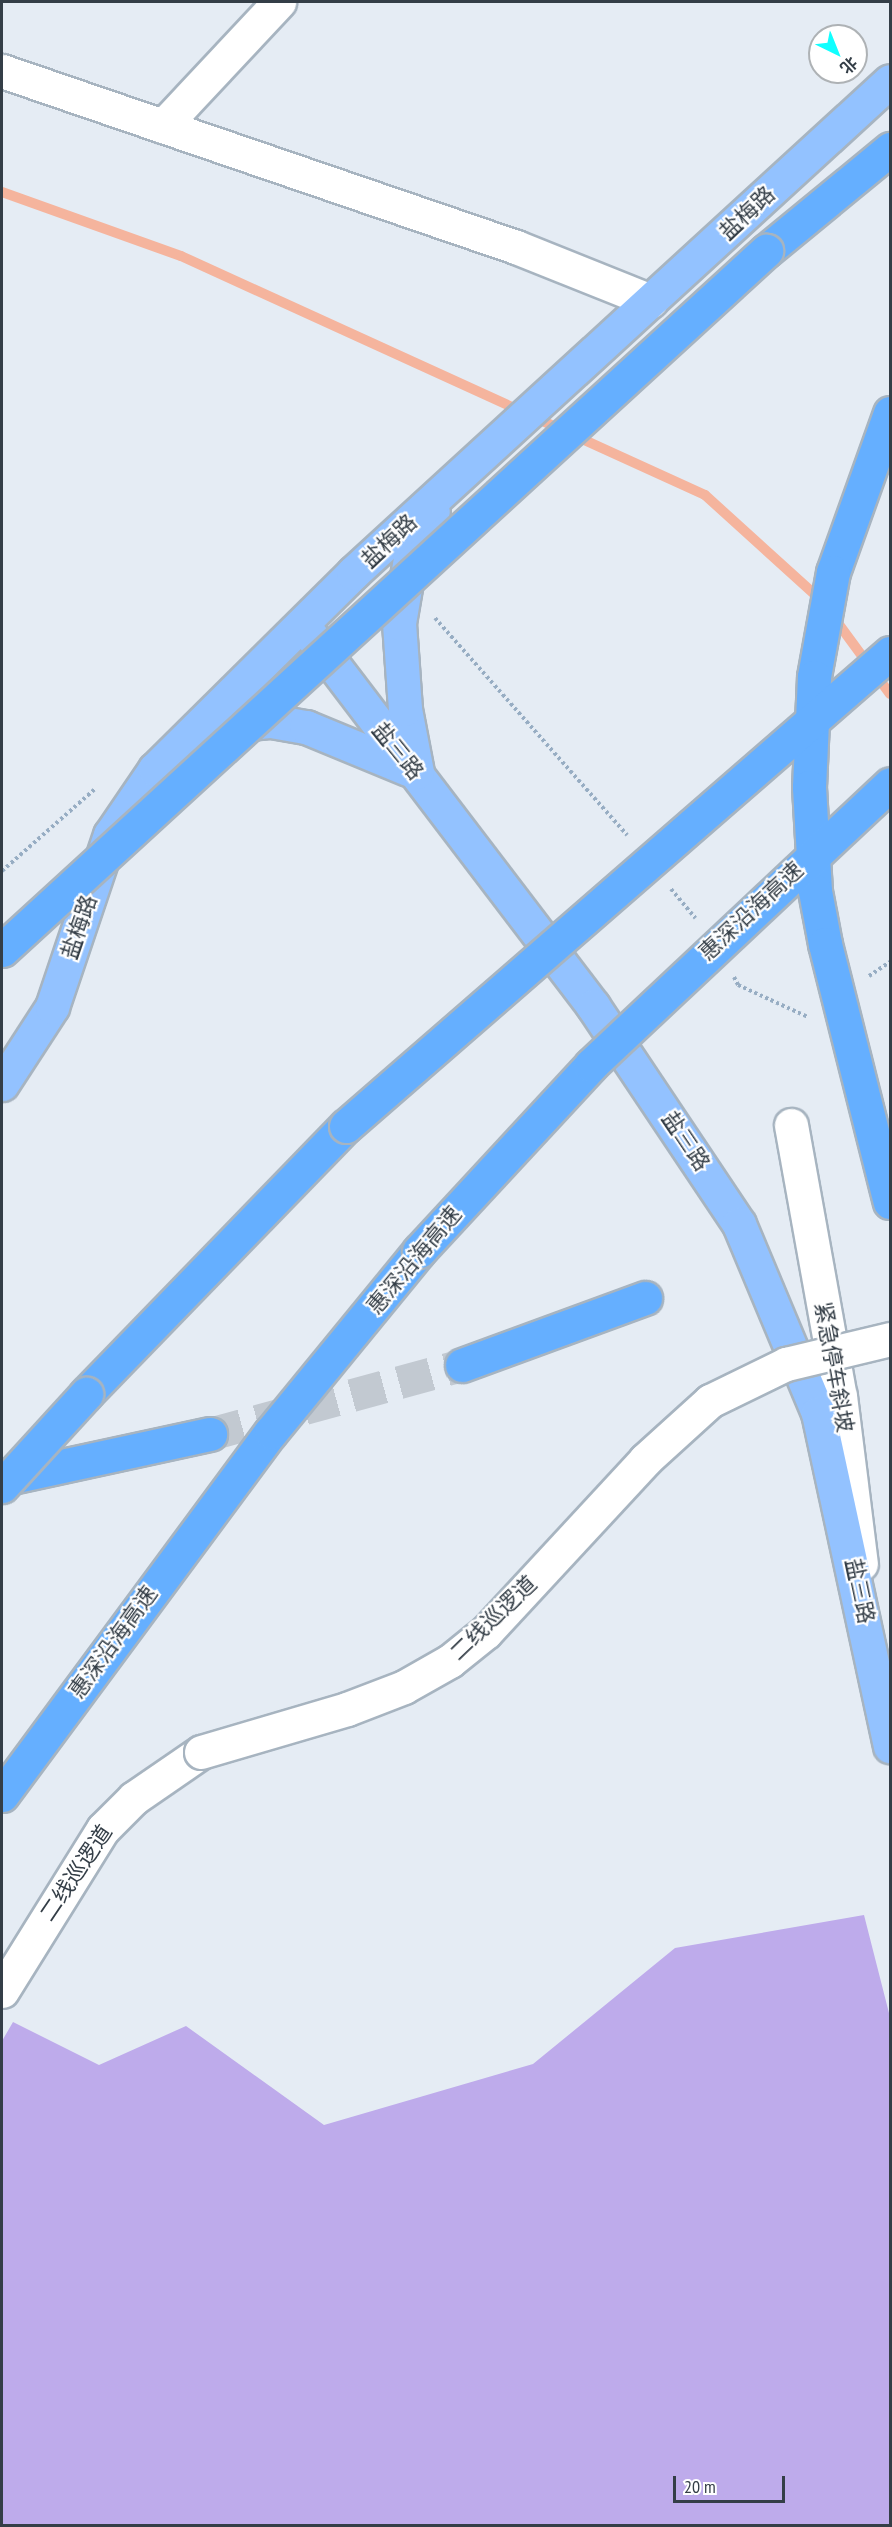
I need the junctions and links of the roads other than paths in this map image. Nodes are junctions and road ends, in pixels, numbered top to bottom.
1 (279, 2) edge
2 (2, 70) edge
3 (891, 81) edge
4 (164, 126) junction
5 (891, 149) edge
6 (651, 301) junction
7 (891, 413) edge
8 (452, 482) junction
9 (303, 624) junction
10 (891, 653) edge
11 (155, 769) junction
12 (418, 774) junction
13 (891, 784) edge
14 (2, 950) edge
15 (2, 1084) edge
16 (791, 1125) dead end
17 (891, 1203) edge
18 (645, 1298) dead end
19 (891, 1339) edge
20 (462, 1365) tunnel mouth
21 (210, 1434) tunnel mouth
22 (2, 1479) edge
23 (2, 1486) edge
24 (864, 1611) junction
25 (891, 1746) edge
26 (2, 1795) edge
27 (2, 1991) edge

1 - 4 street
2 - 4 street
3 - 6 main road, 盐梅路
4 - 6 street
5 - 14 highway, bridge
6 - 8 main road, 盐梅路
7 - 17 highway, bridge
8 - 9 main road, 盐梅路
8 - 12 main road
9 - 11 main road, 盐梅路
9 - 12 main road, 盐三路
10 - 23 highway, bridge
11 - 12 main road
11 - 15 main road, 盐梅路
12 - 24 main road, 盐三路
13 - 26 highway, 惠深沿海高速, bridge
16 - 24 street, 紧急停车斜坡
18 - 20 highway
19 - 27 street, 二线巡逻道, bridge
21 - 22 highway, bridge
24 - 25 main road, 盐三路

